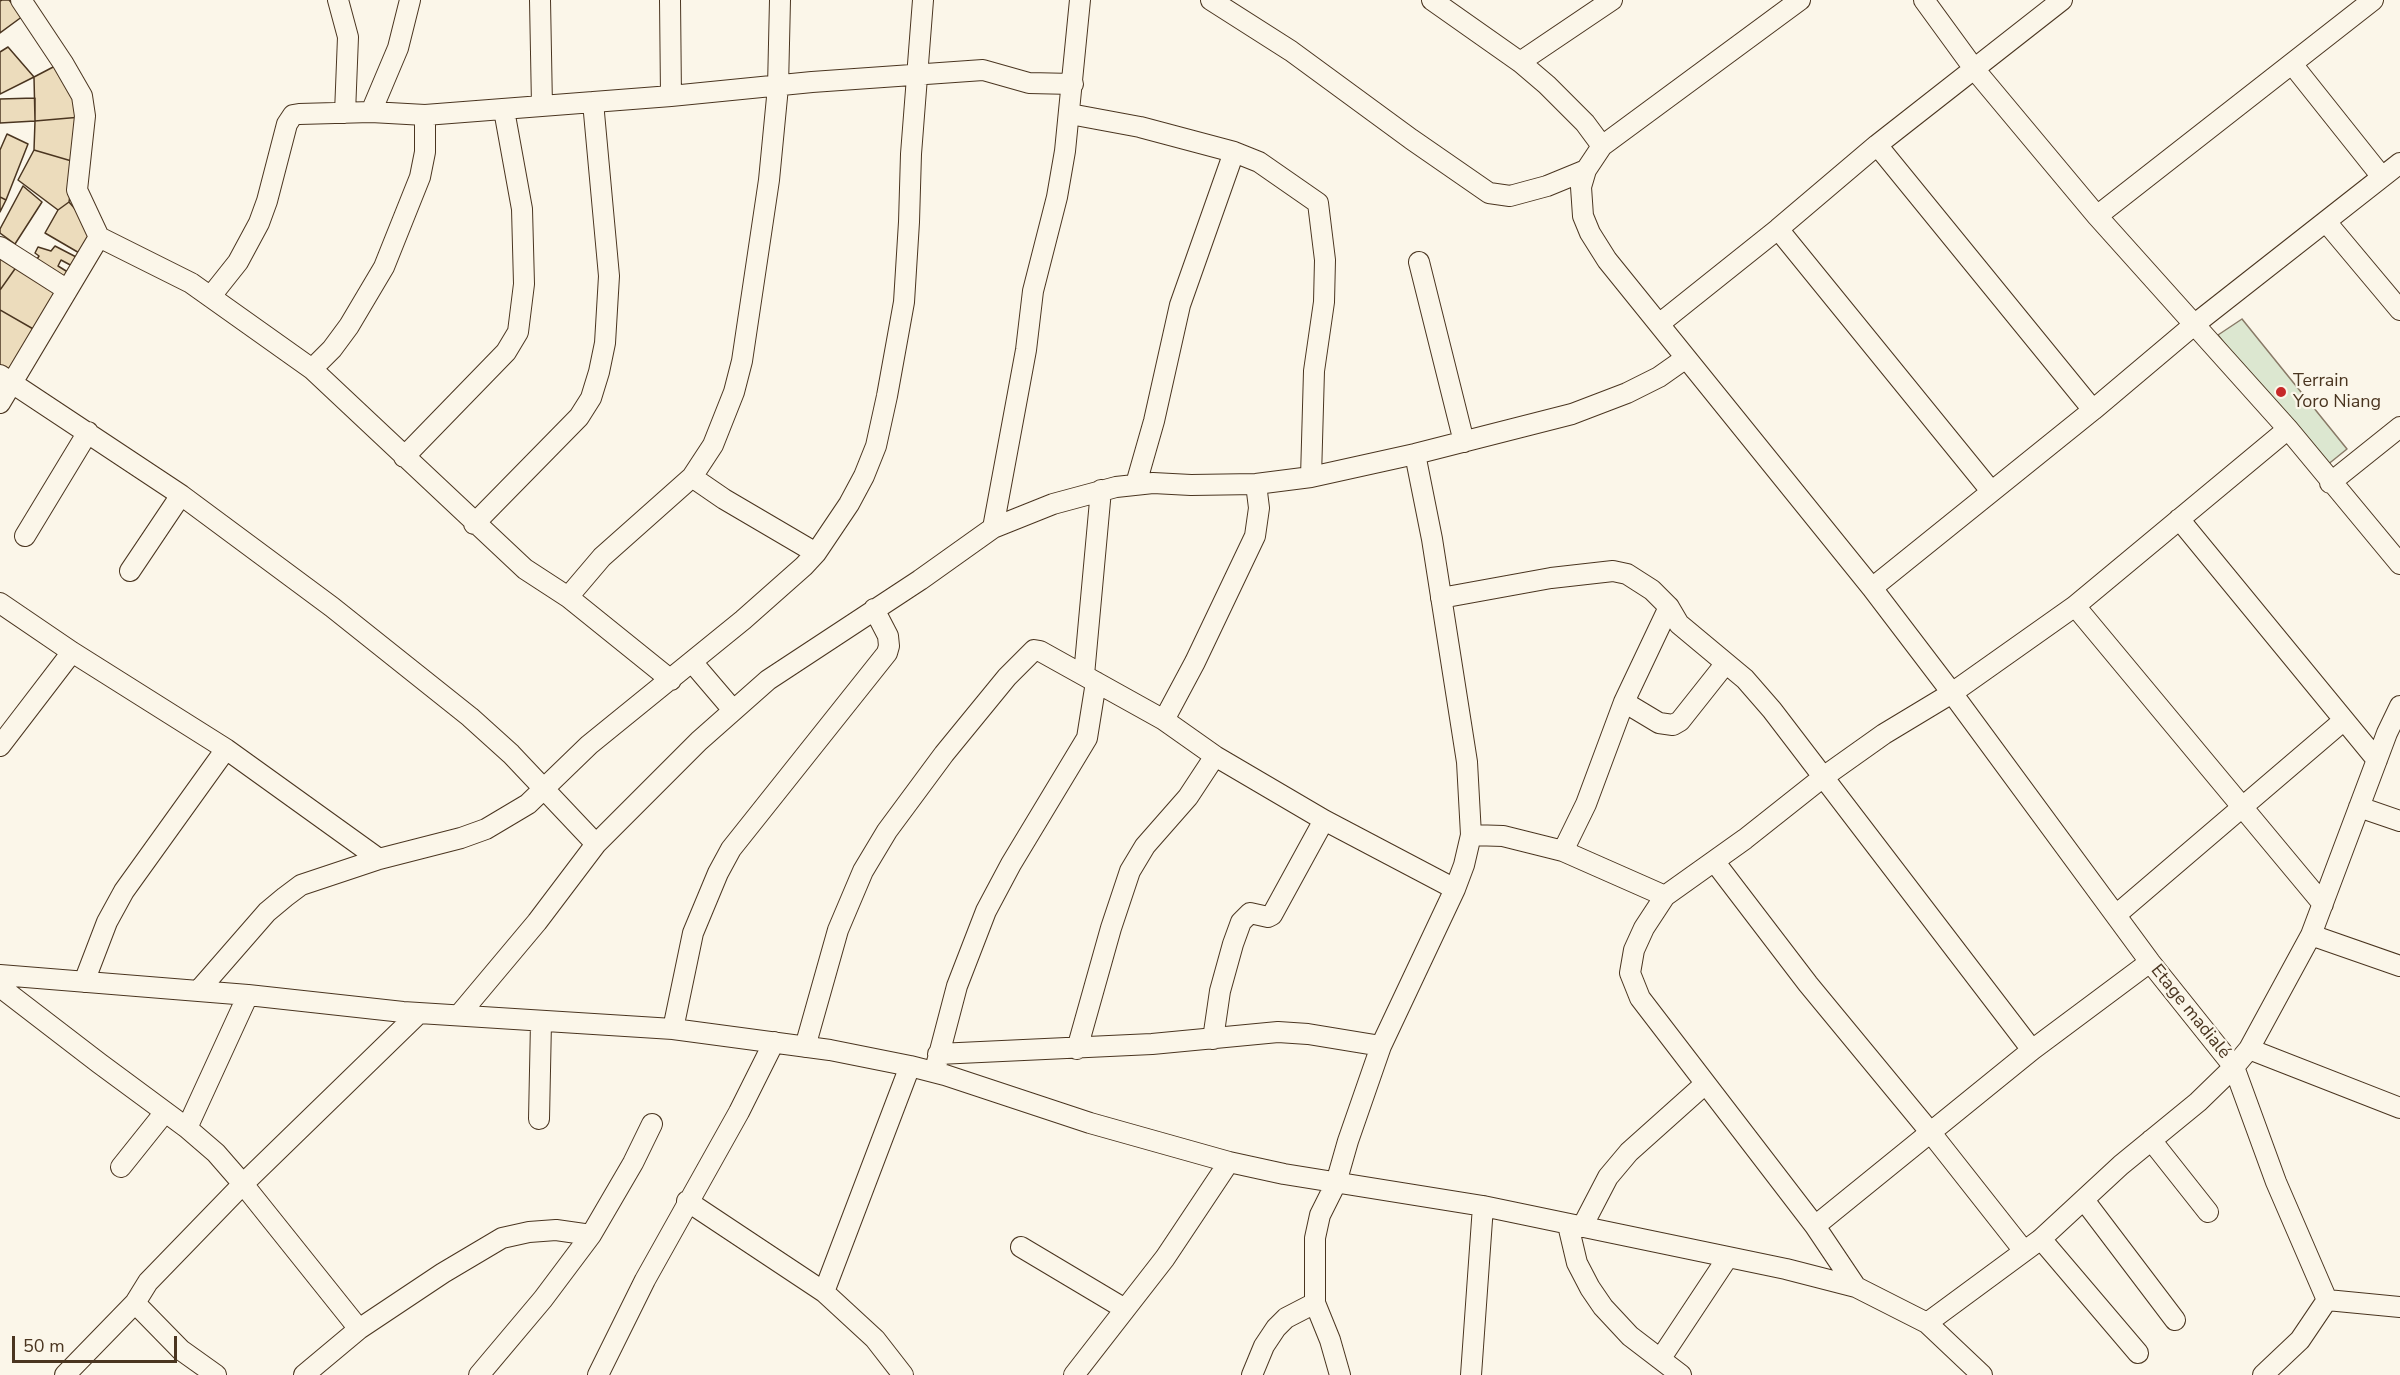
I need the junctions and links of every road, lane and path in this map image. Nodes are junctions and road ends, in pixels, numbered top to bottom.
1 (21, 0) edge
2 (338, 0) edge
3 (410, 0) edge
4 (540, 0) edge
5 (670, 0) edge
6 (780, 0) edge
7 (923, 0) edge
8 (1080, 0) edge
9 (1211, 0) edge
10 (1432, 0) edge
11 (1800, 0) edge
12 (1924, 0) edge
13 (2062, 0) edge
14 (2373, 0) edge
15 (1607, 1) edge
16 (1520, 62) junction
17 (2292, 64) junction
18 (1975, 70) junction
19 (916, 74) junction
20 (1073, 84) junction
21 (778, 87) junction
22 (671, 96) junction
23 (593, 102) junction
24 (542, 106) junction
25 (504, 110) junction
26 (371, 112) junction
27 (345, 113) junction
28 (1070, 114) junction
29 (425, 115) junction
30 (1877, 145) junction
31 (1602, 146) junction
32 (1234, 152) junction
33 (2400, 163) edge
34 (1586, 170) junction
35 (2382, 177) junction
36 (2097, 216) junction
37 (2327, 223) junction
38 (1778, 229) junction
39 (99, 237) junction
40 (0, 247) edge
41 (1419, 262) dead end
42 (66, 289) junction
43 (212, 296) junction
44 (2400, 310) edge
45 (1659, 324) junction
46 (2195, 324) junction
47 (1686, 358) junction
48 (312, 369) junction
49 (6, 379) edge
50 (0, 403) edge
51 (2093, 410) junction
52 (2400, 427) edge
53 (2288, 429) junction
54 (88, 432) junction
55 (1464, 442) junction
56 (1415, 454) junction
57 (404, 457) junction
58 (692, 477) junction
59 (1311, 477) junction
60 (2330, 483) junction
61 (1136, 484) junction
62 (1256, 484) junction
63 (1101, 490) junction
64 (1991, 491) junction
65 (182, 495) junction
66 (2179, 519) junction
67 (474, 524) junction
68 (993, 528) junction
69 (25, 536) dead end
70 (816, 553) junction
71 (2400, 564) edge
72 (130, 571) dead end
73 (1872, 588) junction
74 (568, 597) junction
75 (1441, 598) junction
76 (0, 603) edge
77 (2075, 606) junction
78 (1669, 607) junction
79 (874, 609) junction
80 (72, 652) junction
81 (692, 662) junction
82 (1725, 663) junction
83 (1090, 679) junction
84 (671, 680) junction
85 (1952, 693) junction
86 (1624, 702) junction
87 (2400, 706) edge
88 (733, 710) junction
89 (1164, 720) junction
90 (2343, 721) junction
91 (0, 747) edge
92 (226, 749) junction
93 (1215, 756) junction
94 (2377, 760) junction
95 (1822, 778) junction
96 (546, 788) junction
97 (2359, 807) junction
98 (2241, 808) junction
99 (1324, 820) junction
100 (2400, 821) edge
101 (1471, 835) junction
102 (596, 844) junction
103 (1563, 851) junction
104 (379, 859) junction
105 (1714, 861) junction
106 (1455, 889) junction
107 (1665, 896) junction
108 (2323, 904) junction
109 (2116, 915) junction
110 (2311, 935) junction
111 (2150, 962) junction
112 (2400, 966) edge
113 (0, 975) edge
114 (84, 982) junction
115 (0, 987) edge
116 (199, 990) junction
117 (248, 995) junction
118 (419, 1013) junction
119 (459, 1015) junction
120 (541, 1022) junction
121 (673, 1029) junction
122 (1213, 1039) junction
123 (774, 1042) junction
124 (1381, 1046) junction
125 (805, 1047) junction
126 (2249, 1048) junction
127 (1077, 1049) junction
128 (2032, 1050) junction
129 (936, 1064) junction
130 (910, 1066) junction
131 (2234, 1067) junction
132 (1705, 1084) junction
133 (2400, 1108) edge
134 (165, 1112) junction
135 (538, 1119) dead end
136 (652, 1124) dead end
137 (187, 1128) junction
138 (1931, 1133) junction
139 (2151, 1140) junction
140 (1229, 1162) junction
141 (121, 1167) dead end
142 (1336, 1183) junction
143 (243, 1184) junction
144 (2084, 1200) junction
145 (687, 1201) junction
146 (1483, 1206) junction
147 (2208, 1212) dead end
148 (1575, 1226) junction
149 (1815, 1227) junction
150 (591, 1235) junction
151 (2041, 1239) junction
152 (1021, 1247) dead end
153 (2024, 1251) junction
154 (1728, 1257) junction
155 (1856, 1287) junction
156 (824, 1292) junction
157 (2327, 1300) junction
158 (135, 1303) junction
159 (1316, 1303) junction
160 (2400, 1307) edge
161 (1125, 1309) junction
162 (2175, 1320) dead end
163 (1927, 1323) junction
164 (359, 1329) junction
165 (2138, 1353) dead end
166 (1661, 1358) junction
167 (65, 1375) edge
168 (216, 1375) edge
169 (304, 1375) edge
170 (478, 1375) edge
171 (598, 1375) edge
172 (903, 1375) edge
173 (1074, 1375) edge
174 (1252, 1375) edge
175 (1341, 1375) edge
176 (1471, 1375) edge
177 (1681, 1375) edge
178 (1982, 1375) edge
179 (2263, 1375) edge

1 - 39 street
2 - 27 street
3 - 26 street
4 - 24 street
5 - 22 street
6 - 21 street
7 - 19 street
8 - 20 street
9 - 34 street
10 - 16 street
11 - 31 street
12 - 18 street
13 - 18 street
14 - 17 street
15 - 16 street
16 - 31 street
17 - 35 street
17 - 36 street
18 - 30 street
18 - 36 street
19 - 20 street
19 - 21 street
19 - 70 street
20 - 28 street
21 - 22 street
21 - 58 street
22 - 23 street
23 - 24 street
23 - 67 street
24 - 25 street
25 - 29 street
25 - 57 street
26 - 27 street
26 - 29 street
27 - 43 street
28 - 32 street
28 - 68 street
29 - 48 street
30 - 38 street
30 - 51 street
31 - 34 street
32 - 59 street
32 - 61 street
33 - 35 street
34 - 45 street, Etage madialé
35 - 37 street
36 - 46 street
37 - 44 street
37 - 46 street
38 - 45 street
38 - 64 street
39 - 42 street
39 - 43 street
40 - 42 street
41 - 55 street
42 - 49 street
43 - 48 street
45 - 47 street, Etage madialé
46 - 51 street
46 - 53 street
47 - 55 street
47 - 73 street, Etage madialé
48 - 57 street
49 - 50 street
49 - 54 street
51 - 64 street
52 - 60 street
53 - 60 street
53 - 66 street
54 - 65 street
54 - 69 street
55 - 56 street
56 - 59 street
56 - 75 street
57 - 67 street
58 - 70 street
58 - 74 street
59 - 62 street
60 - 71 street
61 - 62 street
61 - 63 street
62 - 89 street
63 - 68 street
63 - 83 street
64 - 73 street
65 - 72 street
65 - 96 street
66 - 77 street
66 - 90 street
67 - 74 street
68 - 79 street
70 - 81 street
73 - 85 street, Etage madialé
74 - 84 street
75 - 78 street
75 - 101 street
76 - 80 street
77 - 85 street
77 - 98 street
78 - 82 street
78 - 86 street
79 - 88 street
79 - 121 street
80 - 91 street
80 - 92 street
81 - 84 street
81 - 88 street
82 - 86 street
82 - 95 street
83 - 89 street
83 - 125 street
83 - 129 street
84 - 96 street
85 - 95 street
85 - 109 street, Etage madialé
86 - 103 street
87 - 94 street, Etage madialé
88 - 102 street
89 - 93 street
90 - 94 street
90 - 98 street
92 - 104 street
92 - 114 street
93 - 99 street
93 - 127 street
94 - 97 street, Etage madialé
95 - 105 street
95 - 128 street
96 - 102 street
96 - 104 street
97 - 100 street
97 - 108 street, Etage madialé
98 - 108 street
98 - 109 street
99 - 106 street
99 - 122 street
101 - 103 street
101 - 106 street
102 - 119 street
103 - 107 street
104 - 116 street
105 - 107 street
105 - 138 street
106 - 124 street
107 - 132 street
108 - 110 street, Etage madialé
109 - 111 street, Etage madialé
110 - 112 street
110 - 126 street, Etage madialé
111 - 128 street
111 - 131 street, Etage madialé
113 - 114 street
114 - 116 street
115 - 134 street
116 - 117 street
117 - 118 street
117 - 137 street
118 - 119 street
118 - 143 street
119 - 120 street
120 - 121 street
120 - 135 street
121 - 123 street
122 - 124 street
122 - 127 street
123 - 125 street
123 - 145 street
124 - 142 street
125 - 130 street
126 - 131 street, Etage madialé
126 - 133 street
127 - 129 street
128 - 138 street
129 - 130 street
129 - 140 street
130 - 156 street
131 - 139 street
131 - 157 street
132 - 148 street
132 - 149 street
134 - 137 street
134 - 141 street
136 - 150 street
137 - 143 street
138 - 149 street
138 - 153 street
139 - 144 street
139 - 147 street
140 - 142 street
140 - 161 street
142 - 146 street
142 - 159 street
143 - 158 street
143 - 164 street
144 - 151 street
144 - 162 street
145 - 156 street
145 - 171 street
146 - 148 street
146 - 176 street
148 - 154 street
148 - 166 street
149 - 155 street
150 - 164 street
150 - 170 street
151 - 153 street
151 - 165 street
152 - 161 street
153 - 163 street
154 - 155 street
154 - 166 street
155 - 163 street
156 - 172 street
157 - 160 street
157 - 179 street
158 - 167 street
158 - 168 street
159 - 174 street
159 - 175 street
161 - 173 street
163 - 178 street
164 - 169 street
166 - 177 street

